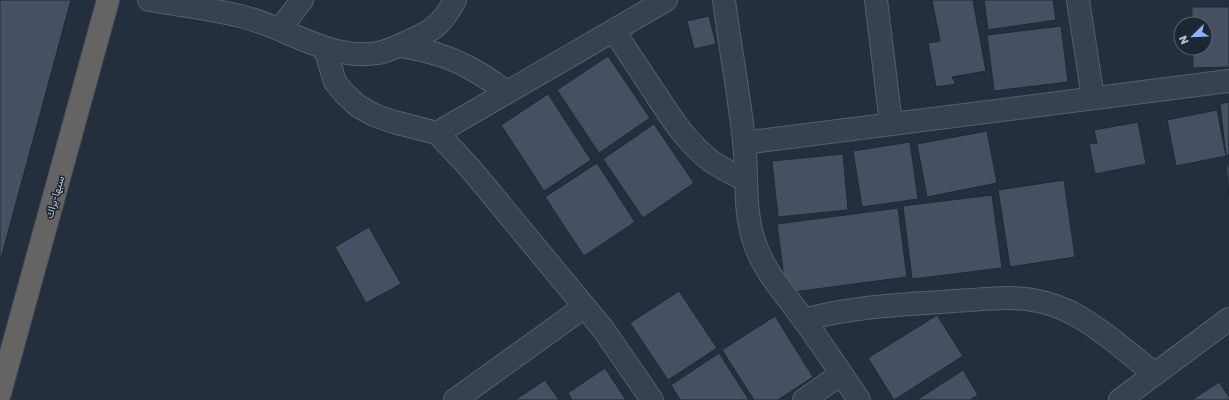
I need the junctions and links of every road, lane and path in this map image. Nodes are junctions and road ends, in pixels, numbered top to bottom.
1 (108, 0) edge
2 (149, 0) edge
3 (302, 0) edge
4 (455, 0) edge
5 (666, 0) edge
6 (724, 0) edge
7 (876, 0) edge
8 (1078, 0) edge
9 (280, 29) junction
10 (614, 31) junction
11 (400, 46) junction
12 (325, 49) junction
13 (1229, 81) edge
14 (507, 92) junction
15 (1093, 98) junction
16 (891, 124) junction
17 (437, 133) junction
18 (744, 142) junction
19 (746, 180) junction
20 (584, 307) junction
21 (1229, 319) edge
22 (804, 320) junction
23 (841, 374) junction
24 (1155, 374) junction
25 (0, 393) edge
26 (455, 400) edge
27 (652, 400) edge
28 (804, 400) edge
29 (859, 400) edge
30 (1120, 400) edge

1 - 25 highway, سبها-براك
2 - 9 street
3 - 9 street
4 - 11 street
5 - 10 street
6 - 18 street
7 - 16 street
8 - 15 street
9 - 12 street
10 - 14 street
10 - 19 street
11 - 12 street
11 - 14 street
12 - 17 street
13 - 15 street
14 - 17 street
15 - 16 street
16 - 18 street
17 - 20 street
18 - 19 street
19 - 22 street
20 - 26 street
20 - 27 street
21 - 24 street
22 - 23 street
22 - 24 street
23 - 28 street
23 - 29 street
24 - 30 street

